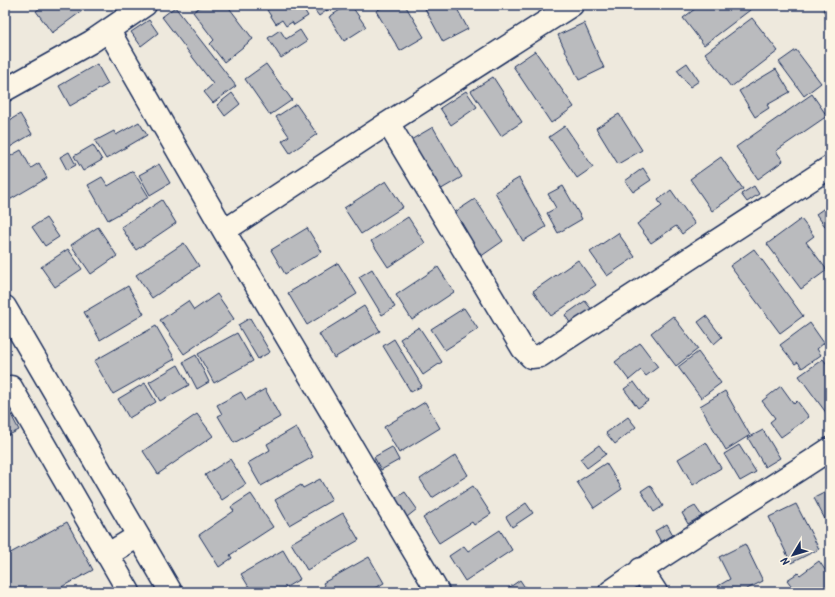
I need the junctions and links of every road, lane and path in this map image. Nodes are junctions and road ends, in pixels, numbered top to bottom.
1 (145, 5) edge
2 (572, 5) edge
3 (109, 30) junction
4 (5, 90) edge
5 (388, 123) junction
6 (830, 167) edge
7 (224, 231) junction
8 (5, 307) edge
9 (43, 374) junction
10 (8, 389) edge
11 (830, 449) edge
12 (138, 536) junction
13 (107, 555) junction
14 (641, 569) junction
15 (129, 592) edge
16 (172, 592) edge
17 (438, 592) edge
18 (610, 592) edge
19 (656, 592) edge

1 - 3 street
2 - 5 street
3 - 4 street
3 - 7 street
5 - 6 street
5 - 7 street
7 - 17 street
8 - 9 street
9 - 10 street
9 - 12 street
10 - 13 street
11 - 14 street
12 - 13 street
12 - 16 street
13 - 15 street
14 - 18 street
14 - 19 street

